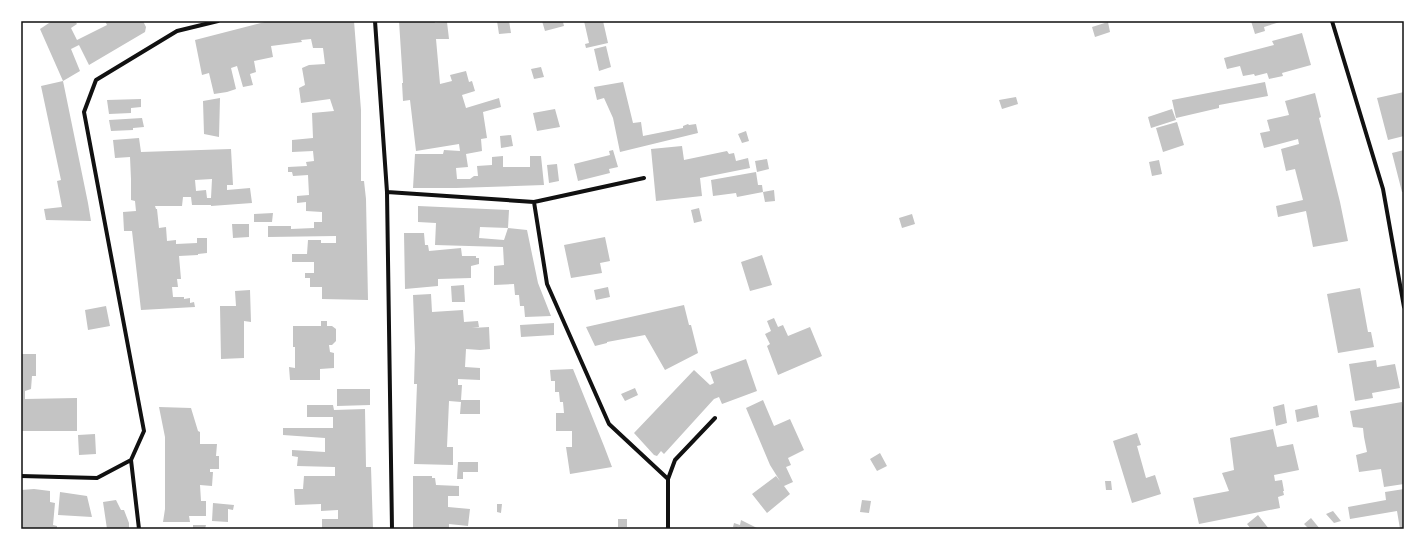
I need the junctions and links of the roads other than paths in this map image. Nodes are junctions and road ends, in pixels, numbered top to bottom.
1 (218, 21) edge
2 (375, 21) edge
3 (1332, 21) edge
4 (644, 178) dead end
5 (387, 192) junction
6 (534, 202) junction
7 (1404, 307) edge
8 (715, 418) dead end
9 (131, 460) junction
10 (21, 476) edge
11 (668, 480) junction
12 (139, 529) edge
13 (392, 529) edge
14 (668, 529) edge

1 - 9 street
2 - 5 street
3 - 7 street
4 - 6 street
5 - 6 street
5 - 13 street
6 - 11 street
8 - 11 street
9 - 10 street
9 - 12 street
11 - 14 street

